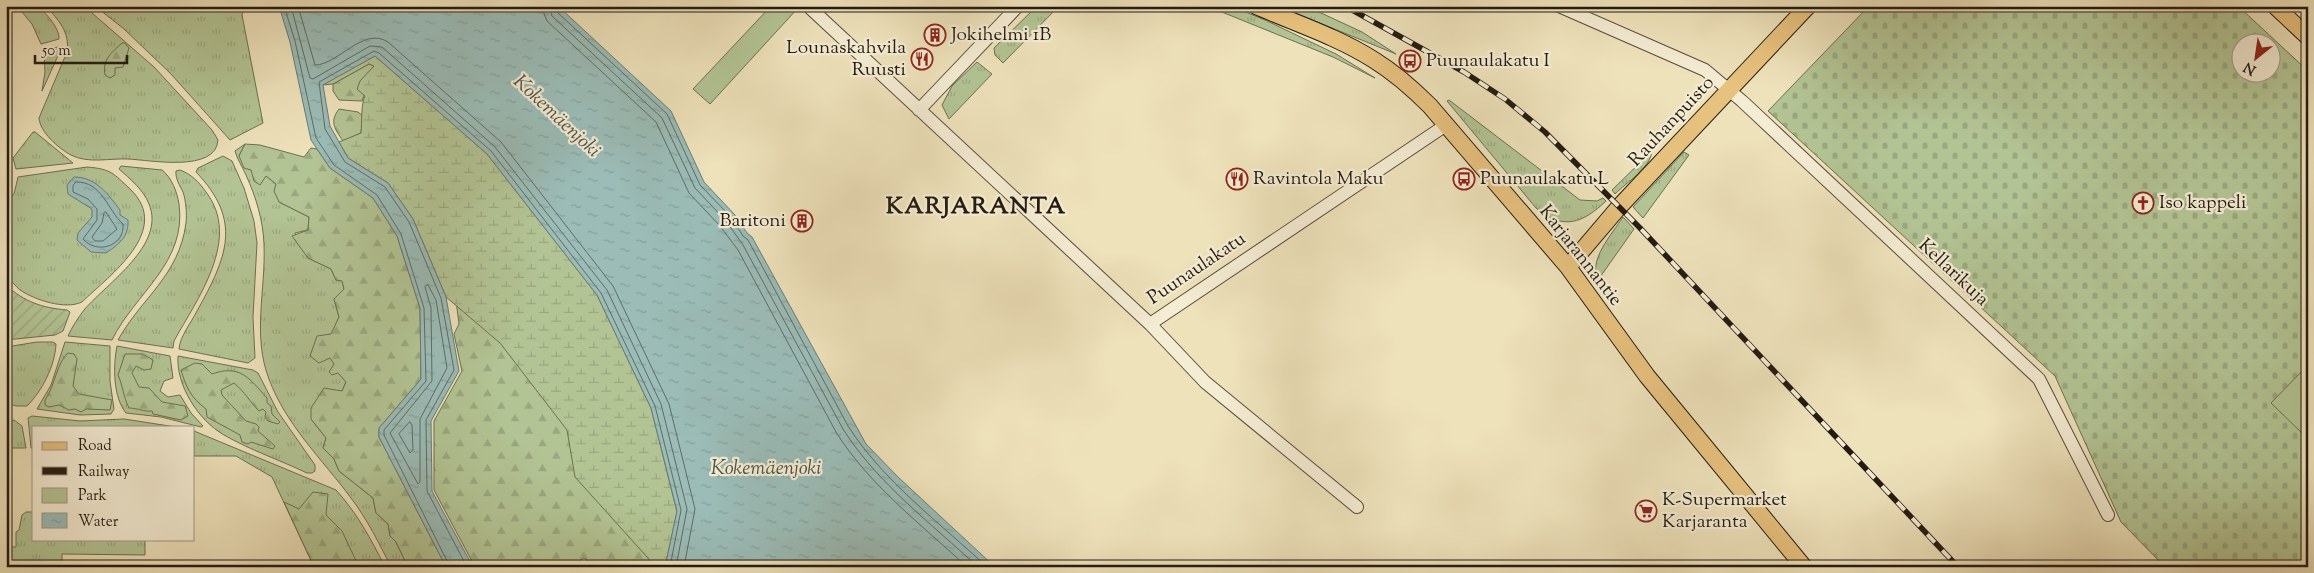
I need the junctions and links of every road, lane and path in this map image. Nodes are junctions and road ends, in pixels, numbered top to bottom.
1 (808, 6) edge
2 (1018, 6) edge
3 (1256, 6) edge
4 (1559, 6) edge
5 (1808, 6) edge
6 (2275, 6) edge
7 (2308, 37) edge
8 (1730, 90) junction
9 (919, 110) junction
10 (1446, 125) junction
11 (1568, 267) junction
12 (1150, 324) junction
13 (1357, 507) dead end
14 (2108, 515) dead end
15 (1804, 567) edge

1 - 9 street, Puunaulakatu
2 - 9 street
3 - 10 main road, Karjarannantie
4 - 8 street, Kellarikuja
5 - 8 main road, Rauhanpuisto
6 - 7 main road
8 - 11 main road, Rauhanpuisto
8 - 14 street, Kellarikuja
9 - 12 street, Puunaulakatu
10 - 11 main road, Karjarannantie
10 - 12 street, Puunaulakatu
11 - 15 main road, Karjarannantie
12 - 13 street

